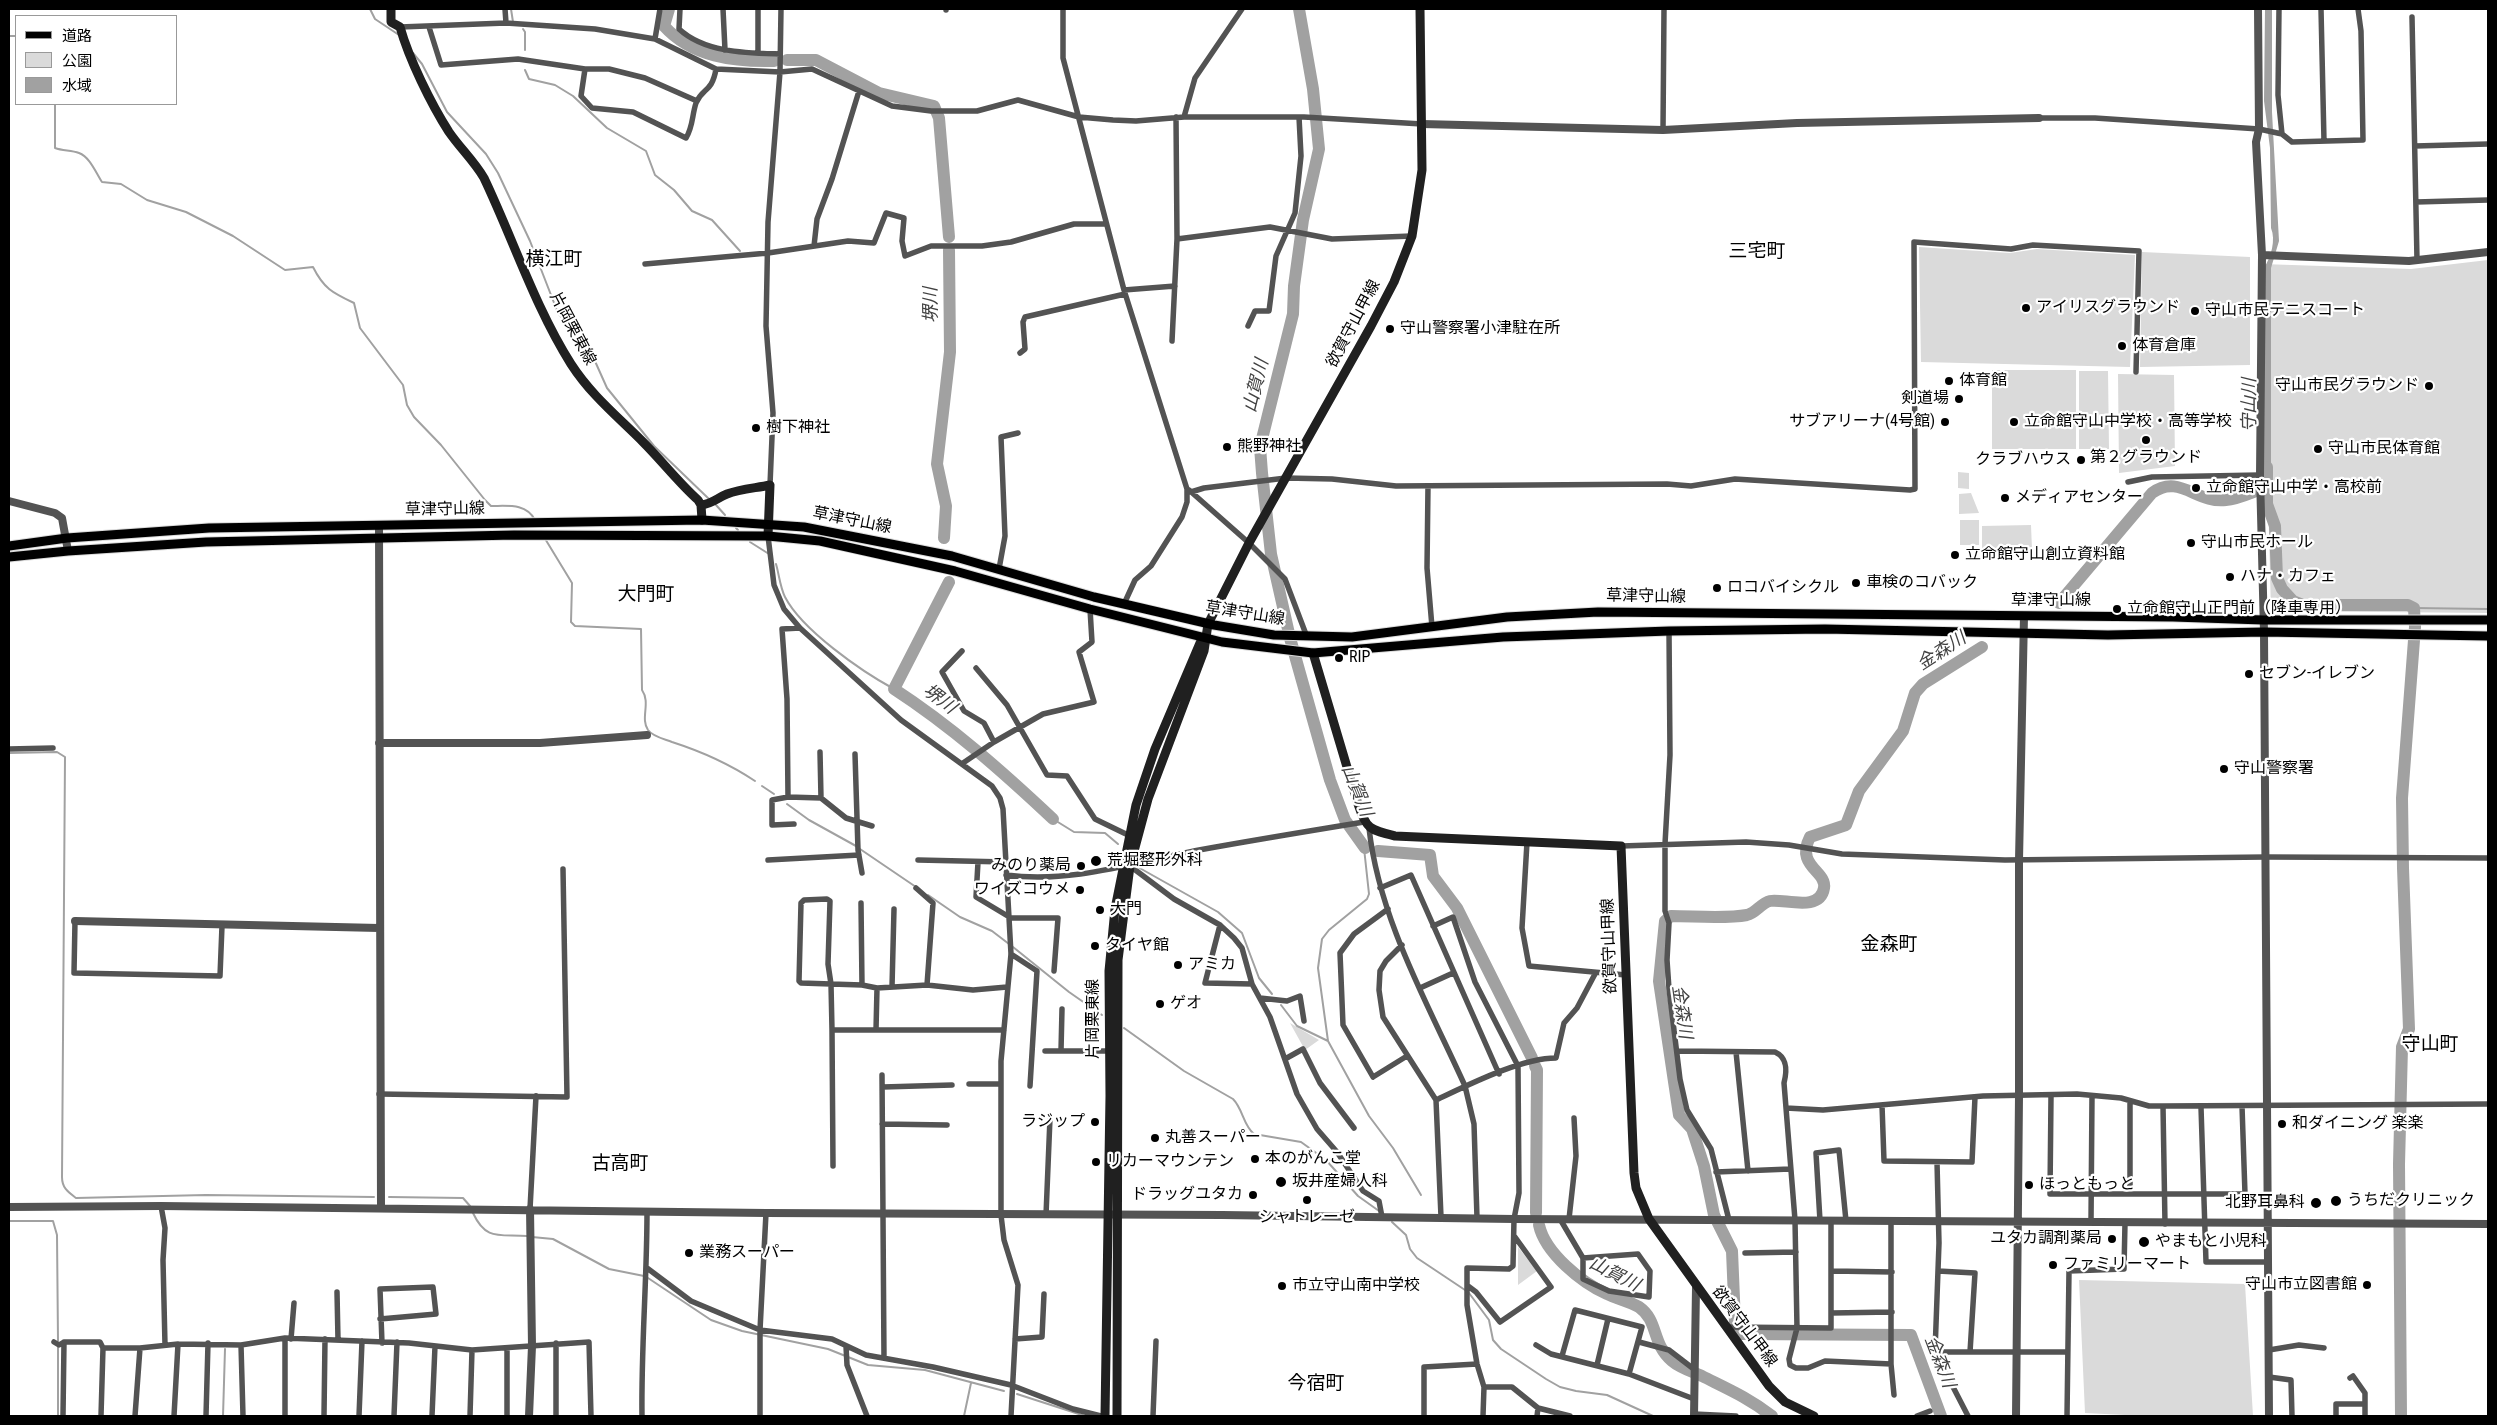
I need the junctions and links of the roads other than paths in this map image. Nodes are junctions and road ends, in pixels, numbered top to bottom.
1 (391, 9) edge
2 (505, 9) edge
3 (660, 9) edge
4 (680, 9) edge
5 (723, 9) edge
6 (758, 9) edge
7 (780, 9) edge
8 (1063, 9) edge
9 (1242, 9) edge
10 (1420, 9) edge
11 (1664, 9) edge
12 (2258, 9) edge
13 (2279, 9) edge
14 (2321, 9) edge
15 (2358, 9) edge
16 (2412, 17) dead end
17 (506, 23) junction
18 (400, 27) junction
19 (429, 27) junction
20 (655, 39) junction
21 (724, 50) junction
22 (758, 53) junction
23 (780, 54) junction
24 (585, 69) junction
25 (716, 69) junction
26 (780, 72) junction
27 (859, 91) junction
28 (697, 102) junction
29 (1079, 117) junction
30 (1176, 117) junction
31 (1184, 117) junction
32 (1299, 117) junction
33 (2039, 118) joint
34 (1422, 124) junction
35 (2259, 129) junction
36 (1663, 130) junction
37 (2282, 134) junction
38 (2324, 141) junction
39 (2488, 144) edge
40 (2415, 146) junction
41 (2488, 200) edge
42 (2416, 202) junction
43 (1106, 224) junction
44 (1287, 230) junction
45 (1412, 236) junction
46 (1177, 239) junction
47 (814, 246) junction
48 (2488, 252) edge
49 (768, 254) junction
50 (2262, 255) junction
51 (2417, 260) junction
52 (645, 264) dead end
53 (1175, 286) junction
54 (1125, 292) junction
55 (1248, 326) dead end
56 (1172, 341) dead end
57 (1020, 353) dead end
58 (2136, 372) dead end
59 (1018, 433) dead end
60 (1286, 478) junction
61 (2260, 479) junction
62 (2128, 482) dead end
63 (770, 485) junction
64 (1428, 486) junction
65 (1189, 490) junction
66 (9, 501) edge
67 (701, 505) junction
68 (702, 520) junction
69 (768, 524) junction
70 (379, 526) junction
71 (768, 536) junction
72 (67, 538) junction
73 (379, 538) junction
74 (1248, 543) junction
75 (9, 546) edge
76 (68, 551) junction
77 (9, 558) edge
78 (999, 569) junction
79 (1124, 604) junction
80 (1090, 609) junction
81 (2024, 616) junction
82 (2263, 620) junction
83 (2488, 620) edge
84 (1208, 624) junction
85 (1432, 627) junction
86 (800, 628) junction
87 (1668, 630) junction
88 (2264, 632) junction
89 (2023, 634) junction
90 (2488, 636) edge
91 (1308, 637) junction
92 (1205, 638) junction
93 (962, 650) dead end
94 (1313, 653) junction
95 (976, 668) dead end
96 (1018, 727) junction
97 (647, 735) dead end
98 (994, 742) junction
99 (379, 743) junction
100 (53, 748) dead end
101 (9, 749) edge
102 (820, 752) dead end
103 (855, 754) dead end
104 (964, 764) junction
105 (788, 797) junction
106 (821, 798) junction
107 (857, 821) junction
108 (794, 824) dead end
109 (1367, 825) junction
110 (872, 826) dead end
111 (1128, 835) junction
112 (1527, 842) junction
113 (1665, 844) junction
114 (1621, 846) junction
115 (858, 853) junction
116 (2266, 857) junction
117 (2488, 858) edge
118 (768, 860) dead end
119 (918, 860) dead end
120 (2019, 860) junction
121 (978, 862) junction
122 (1006, 862) junction
123 (1126, 866) junction
124 (562, 869) dead end
125 (862, 873) dead end
126 (1006, 875) junction
127 (916, 888) dead end
128 (1380, 888) junction
129 (860, 903) dead end
130 (894, 908) dead end
131 (1388, 909) junction
132 (1011, 918) junction
133 (75, 921) joint
134 (1220, 925) junction
135 (222, 926) junction
136 (1433, 926) junction
137 (379, 928) junction
138 (1402, 945) junction
139 (1011, 952) junction
140 (1054, 971) dead end
141 (1453, 973) junction
142 (1595, 974) junction
143 (1626, 975) junction
144 (832, 984) junction
145 (1252, 984) junction
146 (862, 985) junction
147 (927, 985) junction
148 (892, 987) junction
149 (1007, 987) junction
150 (877, 988) junction
151 (1420, 988) junction
152 (1260, 998) junction
153 (1062, 1009) dead end
154 (1304, 1021) dead end
155 (832, 1030) junction
156 (876, 1030) junction
157 (1004, 1030) junction
158 (1045, 1051) dead end
159 (1061, 1051) junction
160 (1108, 1051) junction
161 (1677, 1051) junction
162 (1736, 1052) junction
163 (1407, 1056) junction
164 (1285, 1059) junction
165 (1518, 1066) junction
166 (1498, 1074) junction
167 (882, 1075) dead end
168 (969, 1084) dead end
169 (1001, 1084) junction
170 (952, 1085) dead end
171 (1030, 1086) dead end
172 (1465, 1086) junction
173 (882, 1087) junction
174 (379, 1094) junction
175 (536, 1096) junction
176 (2019, 1096) junction
177 (2050, 1096) junction
178 (2092, 1096) junction
179 (1975, 1097) junction
180 (1436, 1100) junction
181 (2130, 1102) junction
182 (2488, 1104) edge
183 (1882, 1105) junction
184 (2268, 1105) junction
185 (2163, 1106) junction
186 (2242, 1106) junction
187 (2201, 1107) junction
188 (1786, 1108) junction
189 (1050, 1118) dead end
190 (1574, 1118) dead end
191 (882, 1124) junction
192 (947, 1125) dead end
193 (1354, 1128) dead end
194 (1937, 1162) junction
195 (832, 1166) dead end
196 (1790, 1169) junction
197 (1748, 1171) junction
198 (1716, 1172) junction
199 (2093, 1194) junction
200 (2130, 1194) junction
201 (2165, 1194) junction
202 (2205, 1194) junction
203 (161, 1206) junction
204 (9, 1207) edge
205 (381, 1208) junction
206 (530, 1209) junction
207 (647, 1212) junction
208 (882, 1213) junction
209 (766, 1214) junction
210 (1112, 1214) junction
211 (1001, 1215) junction
212 (1046, 1215) junction
213 (1382, 1217) junction
214 (1441, 1217) junction
215 (1477, 1218) junction
216 (1514, 1219) junction
217 (1564, 1219) junction
218 (1649, 1219) junction
219 (1729, 1220) junction
220 (1795, 1220) junction
221 (1820, 1221) junction
222 (1831, 1221) junction
223 (1846, 1221) junction
224 (1891, 1222) junction
225 (1938, 1222) junction
226 (2018, 1222) junction
227 (2092, 1222) junction
228 (2268, 1222) junction
229 (2206, 1223) junction
230 (2125, 1224) junction
231 (2165, 1224) junction
232 (2488, 1224) edge
233 (1515, 1237) junction
234 (1796, 1252) junction
235 (1745, 1253) dead end
236 (1584, 1258) junction
237 (2269, 1262) junction
238 (647, 1268) junction
239 (1832, 1271) junction
240 (1938, 1271) junction
241 (1892, 1272) junction
242 (1468, 1288) junction
243 (1696, 1288) junction
244 (337, 1292) dead end
245 (1044, 1294) dead end
246 (294, 1303) dead end
247 (1892, 1312) junction
248 (1832, 1313) junction
249 (380, 1319) junction
250 (1608, 1319) junction
251 (1726, 1327) junction
252 (1797, 1328) junction
253 (760, 1330) junction
254 (288, 1338) junction
255 (325, 1339) junction
256 (1015, 1339) junction
257 (338, 1340) junction
258 (362, 1341) junction
259 (1156, 1341) dead end
260 (397, 1342) junction
261 (1639, 1342) junction
262 (382, 1343) junction
263 (556, 1343) junction
264 (178, 1344) junction
265 (208, 1344) junction
266 (241, 1345) junction
267 (1536, 1345) dead end
268 (165, 1346) junction
269 (435, 1346) junction
270 (532, 1346) junction
271 (846, 1346) junction
272 (103, 1348) junction
273 (140, 1348) junction
274 (2324, 1348) dead end
275 (507, 1349) junction
276 (472, 1350) junction
277 (2269, 1350) junction
278 (2017, 1351) junction
279 (1935, 1352) junction
280 (1970, 1352) junction
281 (2068, 1352) junction
282 (1562, 1356) junction
283 (884, 1358) junction
284 (1477, 1364) junction
285 (1891, 1364) junction
286 (1597, 1365) junction
287 (1695, 1370) junction
288 (1629, 1374) junction
289 (2269, 1377) junction
290 (2350, 1378) dead end
291 (1011, 1385) junction
292 (1484, 1387) junction
293 (1894, 1395) dead end
294 (1694, 1399) junction
295 (2365, 1404) junction
296 (1538, 1408) junction
297 (1930, 1411) dead end
298 (1694, 1415) edge
299 (63, 1416) edge
300 (101, 1416) edge
301 (135, 1416) edge
302 (174, 1416) edge
303 (206, 1416) edge
304 (243, 1416) edge
305 (285, 1416) edge
306 (324, 1416) edge
307 (359, 1416) edge
308 (394, 1416) edge
309 (432, 1416) edge
310 (470, 1416) edge
311 (507, 1416) edge
312 (529, 1416) edge
313 (556, 1416) edge
314 (591, 1416) edge
315 (642, 1416) edge
316 (760, 1416) edge
317 (867, 1416) edge
318 (1011, 1416) edge
319 (1100, 1416) edge
320 (1105, 1416) edge
321 (1117, 1416) edge
322 (1153, 1416) edge
323 (1424, 1416) edge
324 (1483, 1416) edge
325 (1537, 1416) edge
326 (1570, 1416) edge
327 (1736, 1416) edge
328 (1814, 1416) edge
329 (1917, 1416) edge
330 (1968, 1416) edge
331 (2016, 1416) edge
332 (2067, 1416) edge
333 (2269, 1416) edge
334 (2292, 1416) edge
335 (2336, 1416) edge
336 (2365, 1416) edge

1 - 18 main road, 片岡栗東線
2 - 17 street
3 - 20 street
4 - 21 street
5 - 21 street
6 - 22 street
7 - 23 street
8 - 29 street
9 - 31 street
10 - 34 main road, 欲賀守山甲線
11 - 36 street
12 - 35 street
13 - 37 street
14 - 38 street
15 - 38 street
16 - 40 street
17 - 19 street
17 - 20 street
18 - 19 street
18 - 67 main road, 片岡栗東線
19 - 24 street
20 - 25 street
21 - 22 street
22 - 23 street
23 - 26 street
24 - 28 street
24 - 28 street
25 - 26 street
25 - 28 street
26 - 27 street
26 - 49 street
27 - 29 street
27 - 47 street
29 - 30 street
29 - 43 street
30 - 31 street
30 - 46 street
31 - 32 street
32 - 34 street
32 - 44 street
33 - 35 street
33 - 36 street
34 - 36 street
34 - 45 main road, 欲賀守山甲線
35 - 37 street
35 - 50 street
37 - 38 street
39 - 40 street
40 - 42 street
41 - 42 street
42 - 51 street
43 - 47 street
43 - 54 street
44 - 45 street
44 - 46 street
44 - 55 street
45 - 60 main road, 欲賀守山甲線
46 - 53 street
47 - 49 street
48 - 51 street
49 - 52 street
49 - 63 street
50 - 51 street
50 - 61 street
53 - 54 street
53 - 56 street
54 - 57 street
54 - 65 street
58 - 64 street
59 - 78 street
60 - 64 street
60 - 65 street
60 - 74 main road, 欲賀守山甲線
61 - 62 street
61 - 82 street
63 - 67 main road
63 - 69 main road
64 - 85 street
65 - 74 street
65 - 79 street
66 - 72 street
67 - 68 main road
68 - 69 main road, 草津守山線
68 - 70 main road, 草津守山線
69 - 71 main road
69 - 78 main road, 草津守山線
70 - 72 main road, 草津守山線
70 - 73 street
71 - 73 main road, 草津守山線
71 - 80 main road, 草津守山線
71 - 86 street
72 - 75 main road, 草津守山線
72 - 76 street
73 - 76 main road, 草津守山線
73 - 99 street
74 - 84 main road, 欲賀守山甲線
74 - 91 street
76 - 77 main road, 草津守山線
78 - 79 main road, 草津守山線
79 - 84 main road, 草津守山線
80 - 92 main road, 草津守山線
80 - 96 street
81 - 82 main road, 草津守山線
81 - 85 main road, 草津守山線
81 - 89 street
82 - 83 main road, 草津守山線
82 - 88 street
84 - 91 main road, 草津守山線
84 - 92 main road, 片岡栗東線
85 - 91 main road, 草津守山線
86 - 104 street
86 - 105 street
87 - 89 main road, 草津守山線
87 - 94 main road, 草津守山線
87 - 113 street
88 - 89 main road, 草津守山線
88 - 90 main road, 草津守山線
88 - 116 street
89 - 120 street
92 - 94 main road, 草津守山線
92 - 111 main road, 片岡栗東線
92 - 123 main road, 片岡栗東線
93 - 98 street
94 - 109 main road
95 - 96 street
96 - 98 street
96 - 111 street
97 - 99 street
98 - 104 street
99 - 137 street
100 - 101 street
102 - 106 street
103 - 107 street
104 - 122 street
105 - 106 street
105 - 108 street
106 - 107 street
107 - 110 street
107 - 115 street
109 - 112 main road
109 - 123 street
109 - 128 street
111 - 123 main road, 片岡栗東線
112 - 114 main road
112 - 142 street
113 - 114 street
113 - 120 street
113 - 161 street
114 - 143 main road, 欲賀守山甲線
115 - 118 street
115 - 125 street
116 - 117 street
116 - 120 street
116 - 184 street
119 - 121 street
120 - 176 street
121 - 122 street
121 - 132 street
122 - 126 street
123 - 126 street
123 - 134 street
123 - 160 main road, 片岡栗東線
123 - 210 main road, 片岡栗東線
124 - 175 street
126 - 132 street
127 - 147 street
128 - 131 street
128 - 136 street
129 - 146 street
130 - 148 street
131 - 138 street
131 - 163 street
132 - 139 street
132 - 140 street
133 - 135 street
133 - 135 street
134 - 145 street
134 - 145 street
135 - 137 street
136 - 141 street
136 - 165 street
137 - 174 street
138 - 151 street
138 - 163 street
139 - 149 street
139 - 171 street
141 - 151 street
141 - 166 street
142 - 143 street
142 - 165 street
143 - 218 main road, 欲賀守山甲線
144 - 144 street
144 - 146 street
144 - 155 street
145 - 152 street
146 - 150 street
147 - 148 street
147 - 149 street
148 - 150 street
149 - 157 street
150 - 156 street
151 - 172 street
152 - 154 street
152 - 164 street
153 - 159 street
155 - 156 street
155 - 195 street
156 - 157 street
157 - 169 street
158 - 159 street
159 - 160 street
160 - 210 main road, 片岡栗東線
161 - 162 street
161 - 198 street
162 - 188 street
162 - 197 street
163 - 180 street
164 - 193 street
164 - 213 street
165 - 166 street
165 - 216 street
166 - 172 street
167 - 173 street
168 - 169 street
169 - 211 street
170 - 173 street
172 - 180 street
172 - 215 street
173 - 191 street
174 - 175 street
174 - 205 street
175 - 206 street
176 - 177 street
176 - 179 street
176 - 226 street
177 - 178 street
177 - 199 street
178 - 181 street
178 - 199 street
179 - 183 street
179 - 194 street
180 - 214 street
181 - 185 street
181 - 200 street
182 - 184 street
183 - 188 street
183 - 194 street
184 - 186 street
184 - 228 street
185 - 187 street
185 - 201 street
186 - 187 street
186 - 202 street
187 - 202 street
188 - 196 street
189 - 212 street
190 - 217 street
191 - 192 street
191 - 208 street
194 - 225 street
196 - 197 street
196 - 220 street
197 - 198 street
198 - 219 street
199 - 200 street
199 - 227 street
200 - 201 street
201 - 202 street
201 - 231 street
202 - 229 street
203 - 204 street
203 - 205 street
203 - 268 street
205 - 206 street
206 - 207 street
206 - 270 street
207 - 209 street
207 - 238 street
208 - 209 street
208 - 211 street
208 - 283 street
209 - 253 street
210 - 212 street
210 - 213 street
210 - 320 main road, 片岡栗東線
210 - 321 main road, 片岡栗東線
211 - 212 street
211 - 256 street
213 - 214 street
214 - 215 street
215 - 216 street
216 - 217 street
216 - 233 street
217 - 218 street
217 - 236 street
218 - 219 street
218 - 243 main road, 欲賀守山甲線
219 - 220 street
220 - 221 street
220 - 234 street
221 - 222 street
221 - 223 street
222 - 223 street
222 - 239 street
223 - 224 street
224 - 225 street
224 - 241 street
225 - 226 street
225 - 240 street
226 - 227 street
226 - 278 street
227 - 230 street
228 - 229 street
228 - 232 street
228 - 237 street
229 - 231 street
229 - 237 street
230 - 231 street
230 - 281 street
233 - 242 street
233 - 242 street
234 - 235 street
234 - 252 street
236 - 236 street
237 - 277 street
238 - 253 street
238 - 315 street
239 - 241 street
239 - 248 street
240 - 279 street
240 - 280 street
241 - 247 street
242 - 284 street
243 - 251 main road, 欲賀守山甲線
243 - 287 street
244 - 257 street
245 - 256 street
246 - 254 street
247 - 248 street
247 - 285 street
248 - 252 street
249 - 249 street
249 - 262 street
250 - 261 street
250 - 282 street
250 - 286 street
251 - 252 street
251 - 328 main road, 欲賀守山甲線
252 - 285 street
253 - 271 street
253 - 316 street
254 - 255 street
254 - 266 street
254 - 305 street
255 - 257 street
255 - 306 street
256 - 291 street
257 - 258 street
258 - 262 street
258 - 307 street
259 - 322 street
260 - 262 street
260 - 269 street
260 - 308 street
261 - 287 street
261 - 288 street
263 - 270 street
263 - 313 street
263 - 314 street
264 - 265 street
264 - 268 street
264 - 302 street
265 - 266 street
265 - 303 street
266 - 304 street
267 - 282 street
268 - 273 street
269 - 276 street
269 - 309 street
270 - 275 street
270 - 312 street
271 - 283 street
271 - 317 street
272 - 273 street
272 - 299 street
272 - 300 street
273 - 301 street
274 - 277 street
275 - 276 street
275 - 311 street
276 - 310 street
277 - 289 street
278 - 280 street
278 - 281 street
278 - 331 street
279 - 280 street
279 - 330 street
281 - 332 street
282 - 286 street
283 - 291 street
284 - 292 street
284 - 323 street
285 - 293 street
286 - 288 street
287 - 294 street
288 - 294 street
289 - 333 street
289 - 334 street
290 - 295 street
291 - 318 street
291 - 319 street
292 - 296 street
292 - 324 street
294 - 298 street
295 - 335 street
295 - 336 street
296 - 325 street
296 - 326 street
297 - 329 street
298 - 327 street

